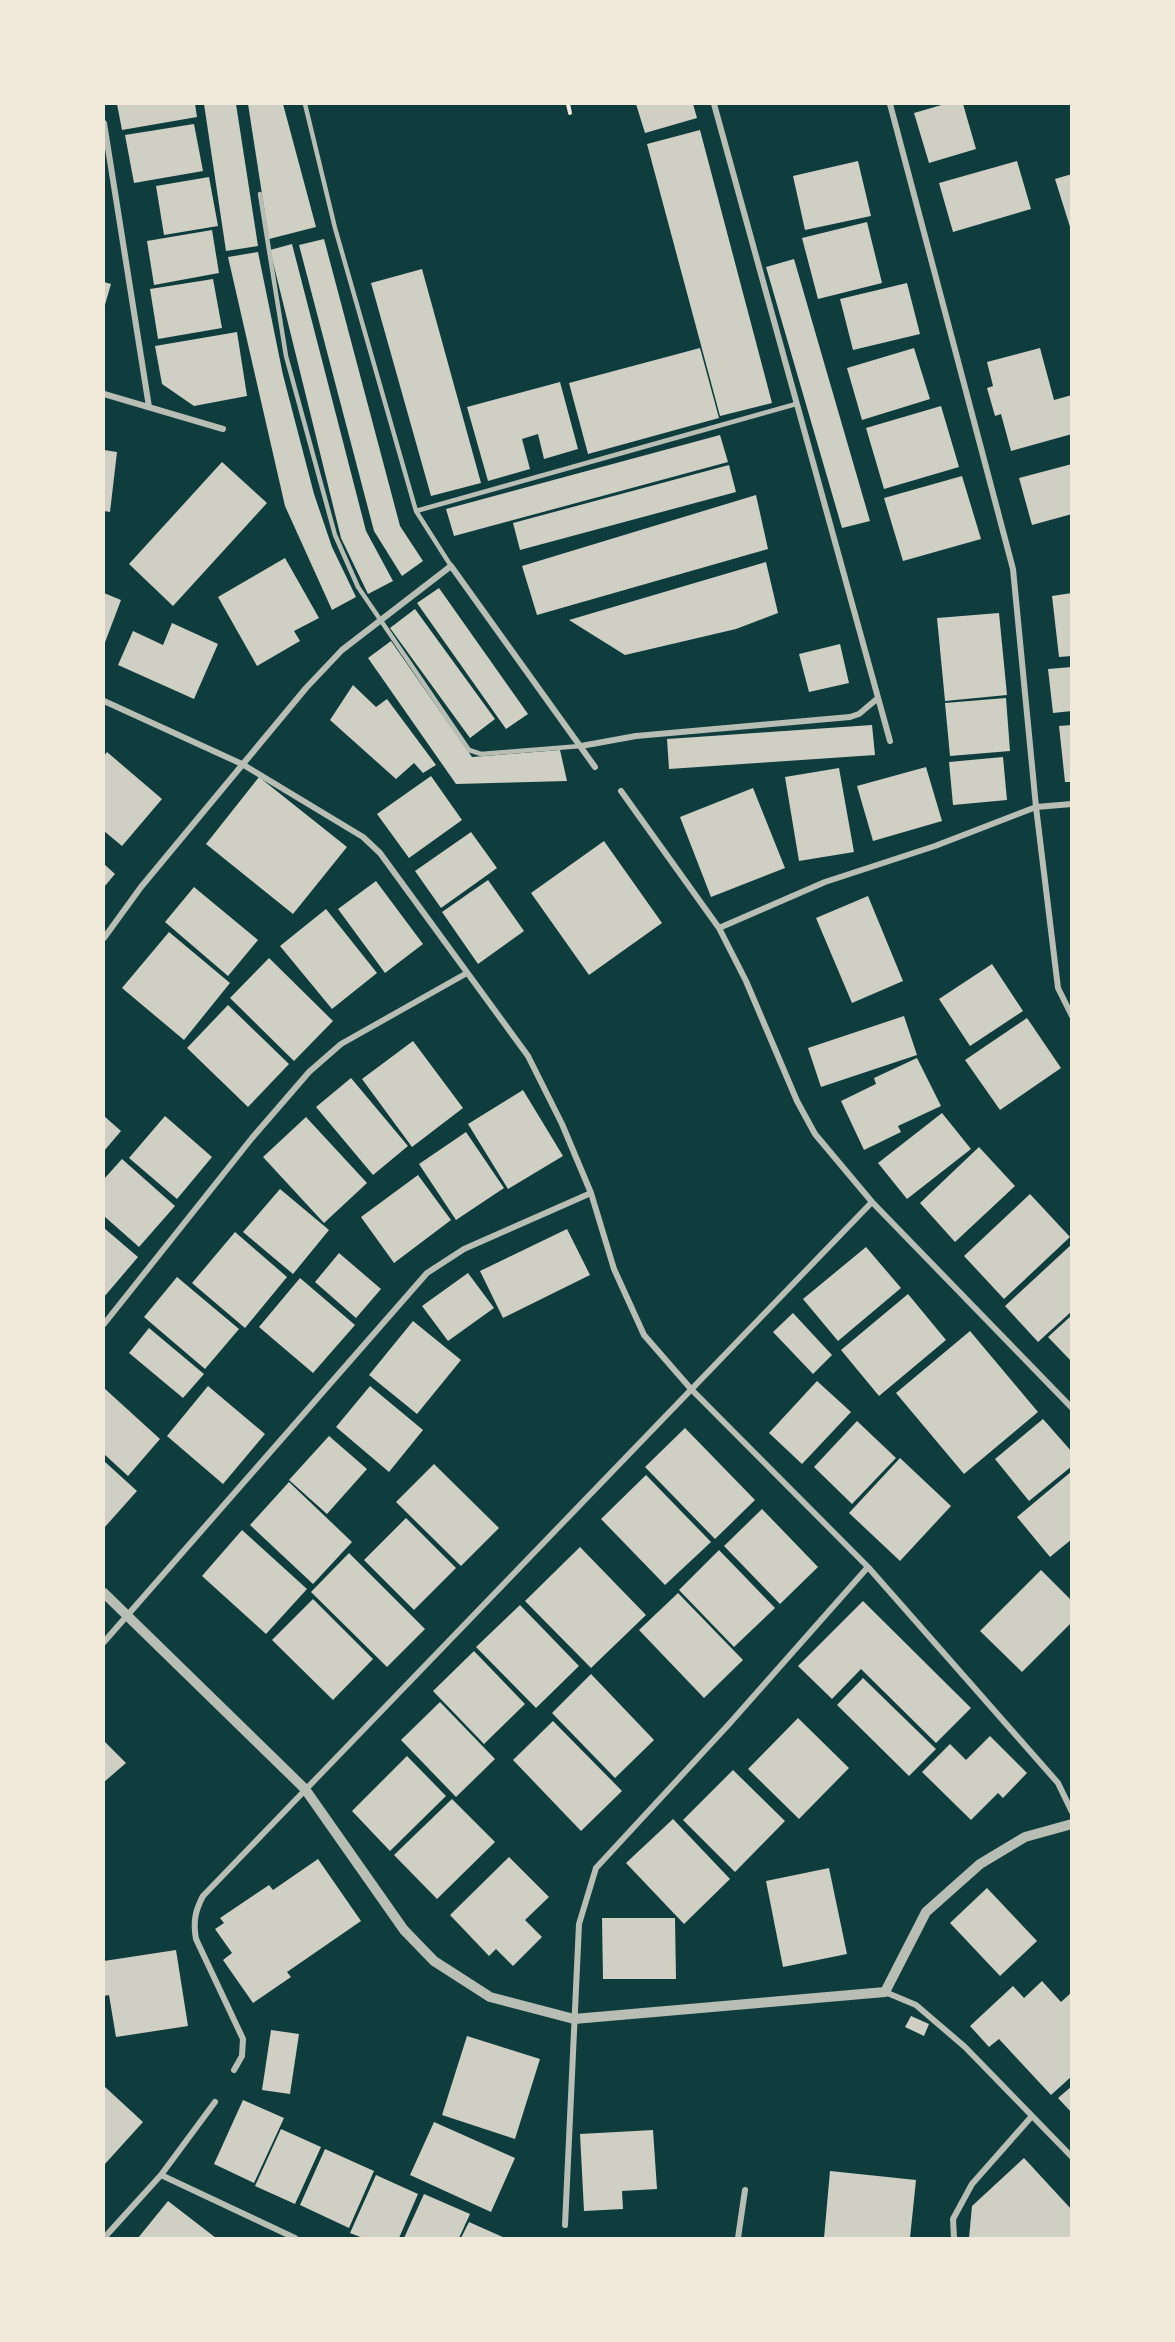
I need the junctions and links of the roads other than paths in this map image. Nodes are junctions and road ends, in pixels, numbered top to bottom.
1 (305, 104) edge
2 (714, 104) edge
3 (890, 104) edge
4 (104, 123) edge
5 (106, 158) edge
6 (260, 194) dead end
7 (104, 394) edge
8 (796, 404) junction
9 (150, 407) junction
10 (223, 429) dead end
11 (416, 511) junction
12 (451, 566) junction
13 (380, 620) junction
14 (878, 698) junction
15 (104, 701) edge
16 (890, 741) dead end
17 (581, 746) junction
18 (242, 764) junction
19 (595, 766) dead end
20 (621, 791) dead end
21 (1071, 804) edge
22 (1035, 807) junction
23 (719, 928) junction
24 (104, 938) edge
25 (467, 973) junction
26 (1071, 1016) edge
27 (591, 1193) junction
28 (872, 1202) junction
29 (104, 1324) edge
30 (691, 1389) junction
31 (1071, 1408) edge
32 (868, 1567) junction
33 (104, 1593) edge
34 (129, 1615) junction
35 (104, 1642) edge
36 (305, 1789) junction
37 (1071, 1812) edge
38 (1071, 1824) edge
39 (885, 1992) junction
40 (574, 2019) junction
41 (234, 2070) dead end
42 (215, 2102) dead end
43 (1032, 2116) junction
44 (1071, 2157) edge
45 (161, 2175) junction
46 (745, 2190) dead end
47 (566, 2225) dead end
48 (104, 2238) edge
49 (295, 2238) edge
50 (738, 2238) edge
51 (954, 2238) edge

1 - 11 lane
2 - 8 street
3 - 22 street
4 - 5 street
5 - 9 street
6 - 13 lane
7 - 9 street
8 - 11 lane
8 - 14 street
9 - 10 street
11 - 12 lane
12 - 13 street
12 - 17 street
13 - 17 lane
13 - 18 street
14 - 16 street
14 - 17 street
15 - 18 street
17 - 19 street
18 - 24 street
18 - 25 street
20 - 23 street
21 - 22 street
22 - 23 street
22 - 26 street
23 - 28 street
25 - 27 street
25 - 29 street
27 - 30 street
27 - 34 street
28 - 30 street
28 - 31 street
30 - 32 street
30 - 36 street
32 - 37 street
32 - 40 street
33 - 34 street
34 - 35 street
34 - 36 street
36 - 40 street
36 - 41 street
38 - 39 street
39 - 40 street
39 - 43 street
40 - 47 street
42 - 45 street
43 - 44 street
43 - 51 street
45 - 48 street
45 - 49 street
46 - 50 street

